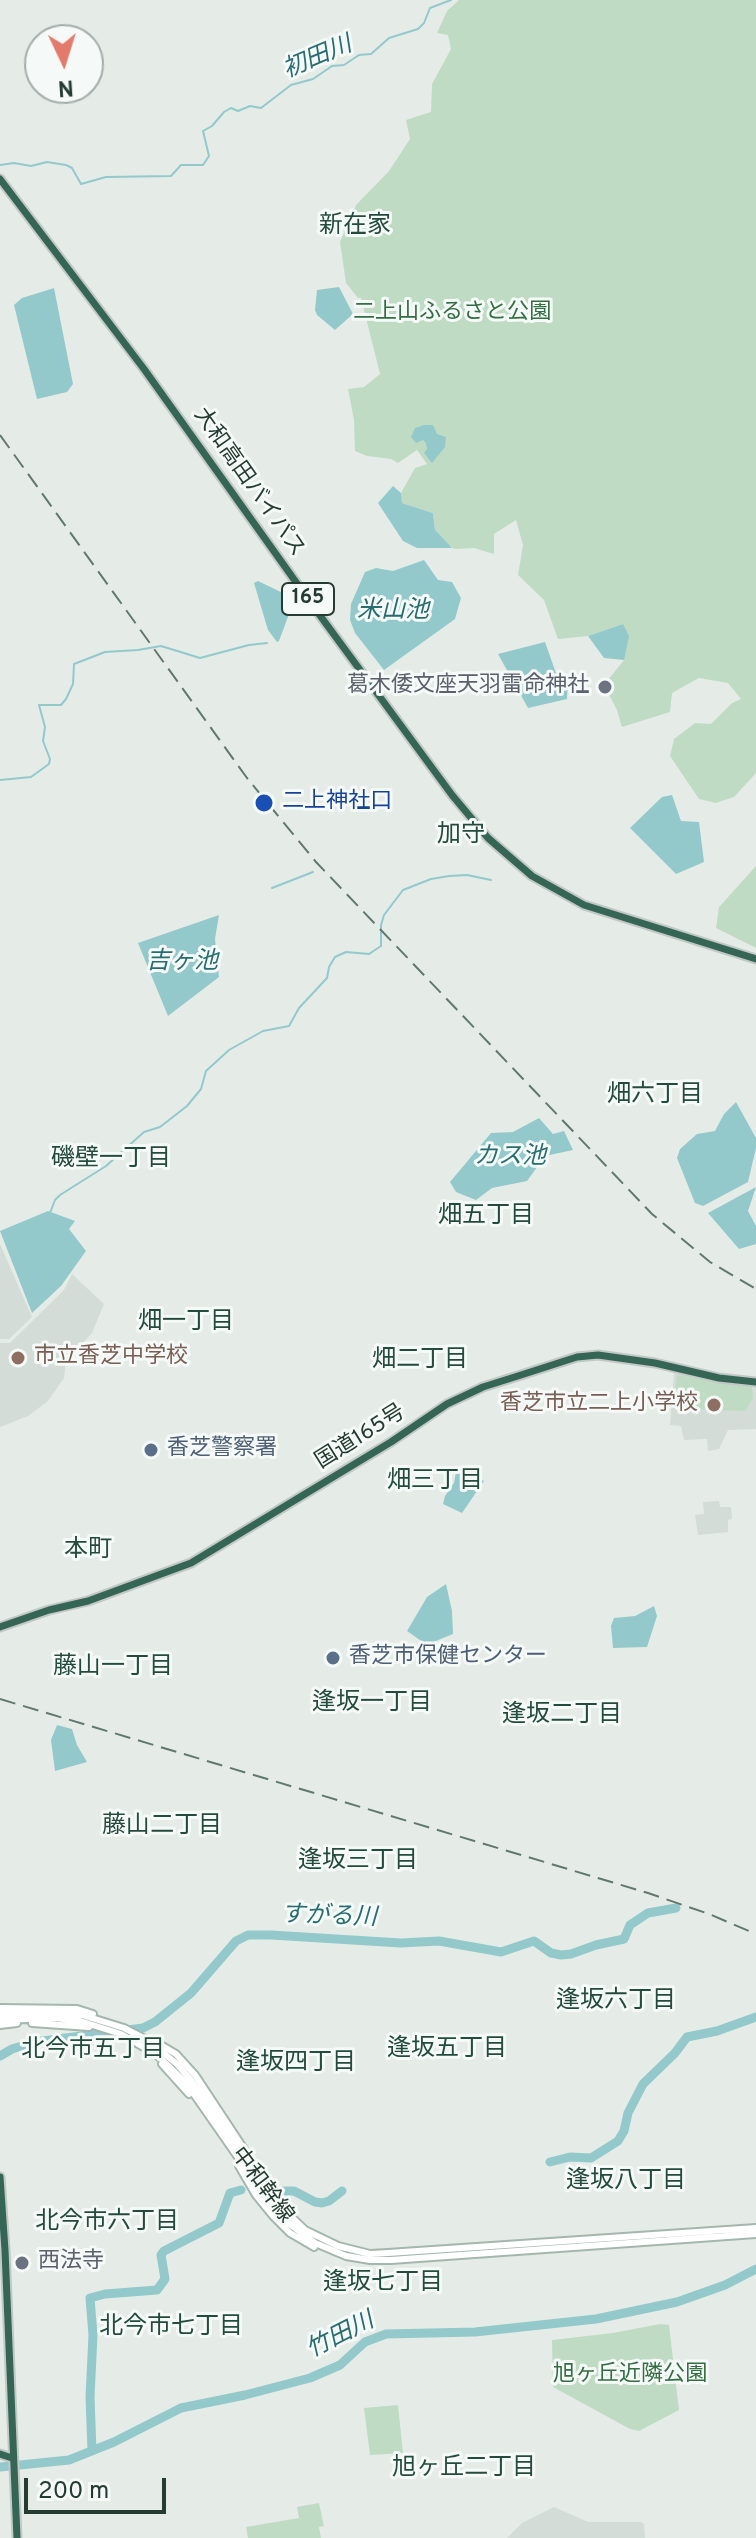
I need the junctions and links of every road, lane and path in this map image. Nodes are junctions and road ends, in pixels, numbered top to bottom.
1 (0, 179) edge
2 (756, 959) edge
3 (756, 1382) edge
4 (0, 1627) edge
5 (0, 2017) edge
6 (232, 2145) junction
7 (0, 2177) edge
8 (299, 2225) junction
9 (756, 2231) edge
10 (330, 2249) junction
11 (0, 2454) edge
12 (12, 2459) junction
13 (19, 2538) edge

1 - 2 highway, 大和高田バイパス / 165
3 - 4 highway, 国道165号
5 - 6 main road, 中和幹線
5 - 8 main road
5 - 10 main road
6 - 8 main road, 中和幹線
6 - 10 main road, 中和幹線
7 - 12 highway
8 - 9 main road, 中和幹線
9 - 10 main road, 中和幹線
11 - 12 highway
12 - 13 highway

